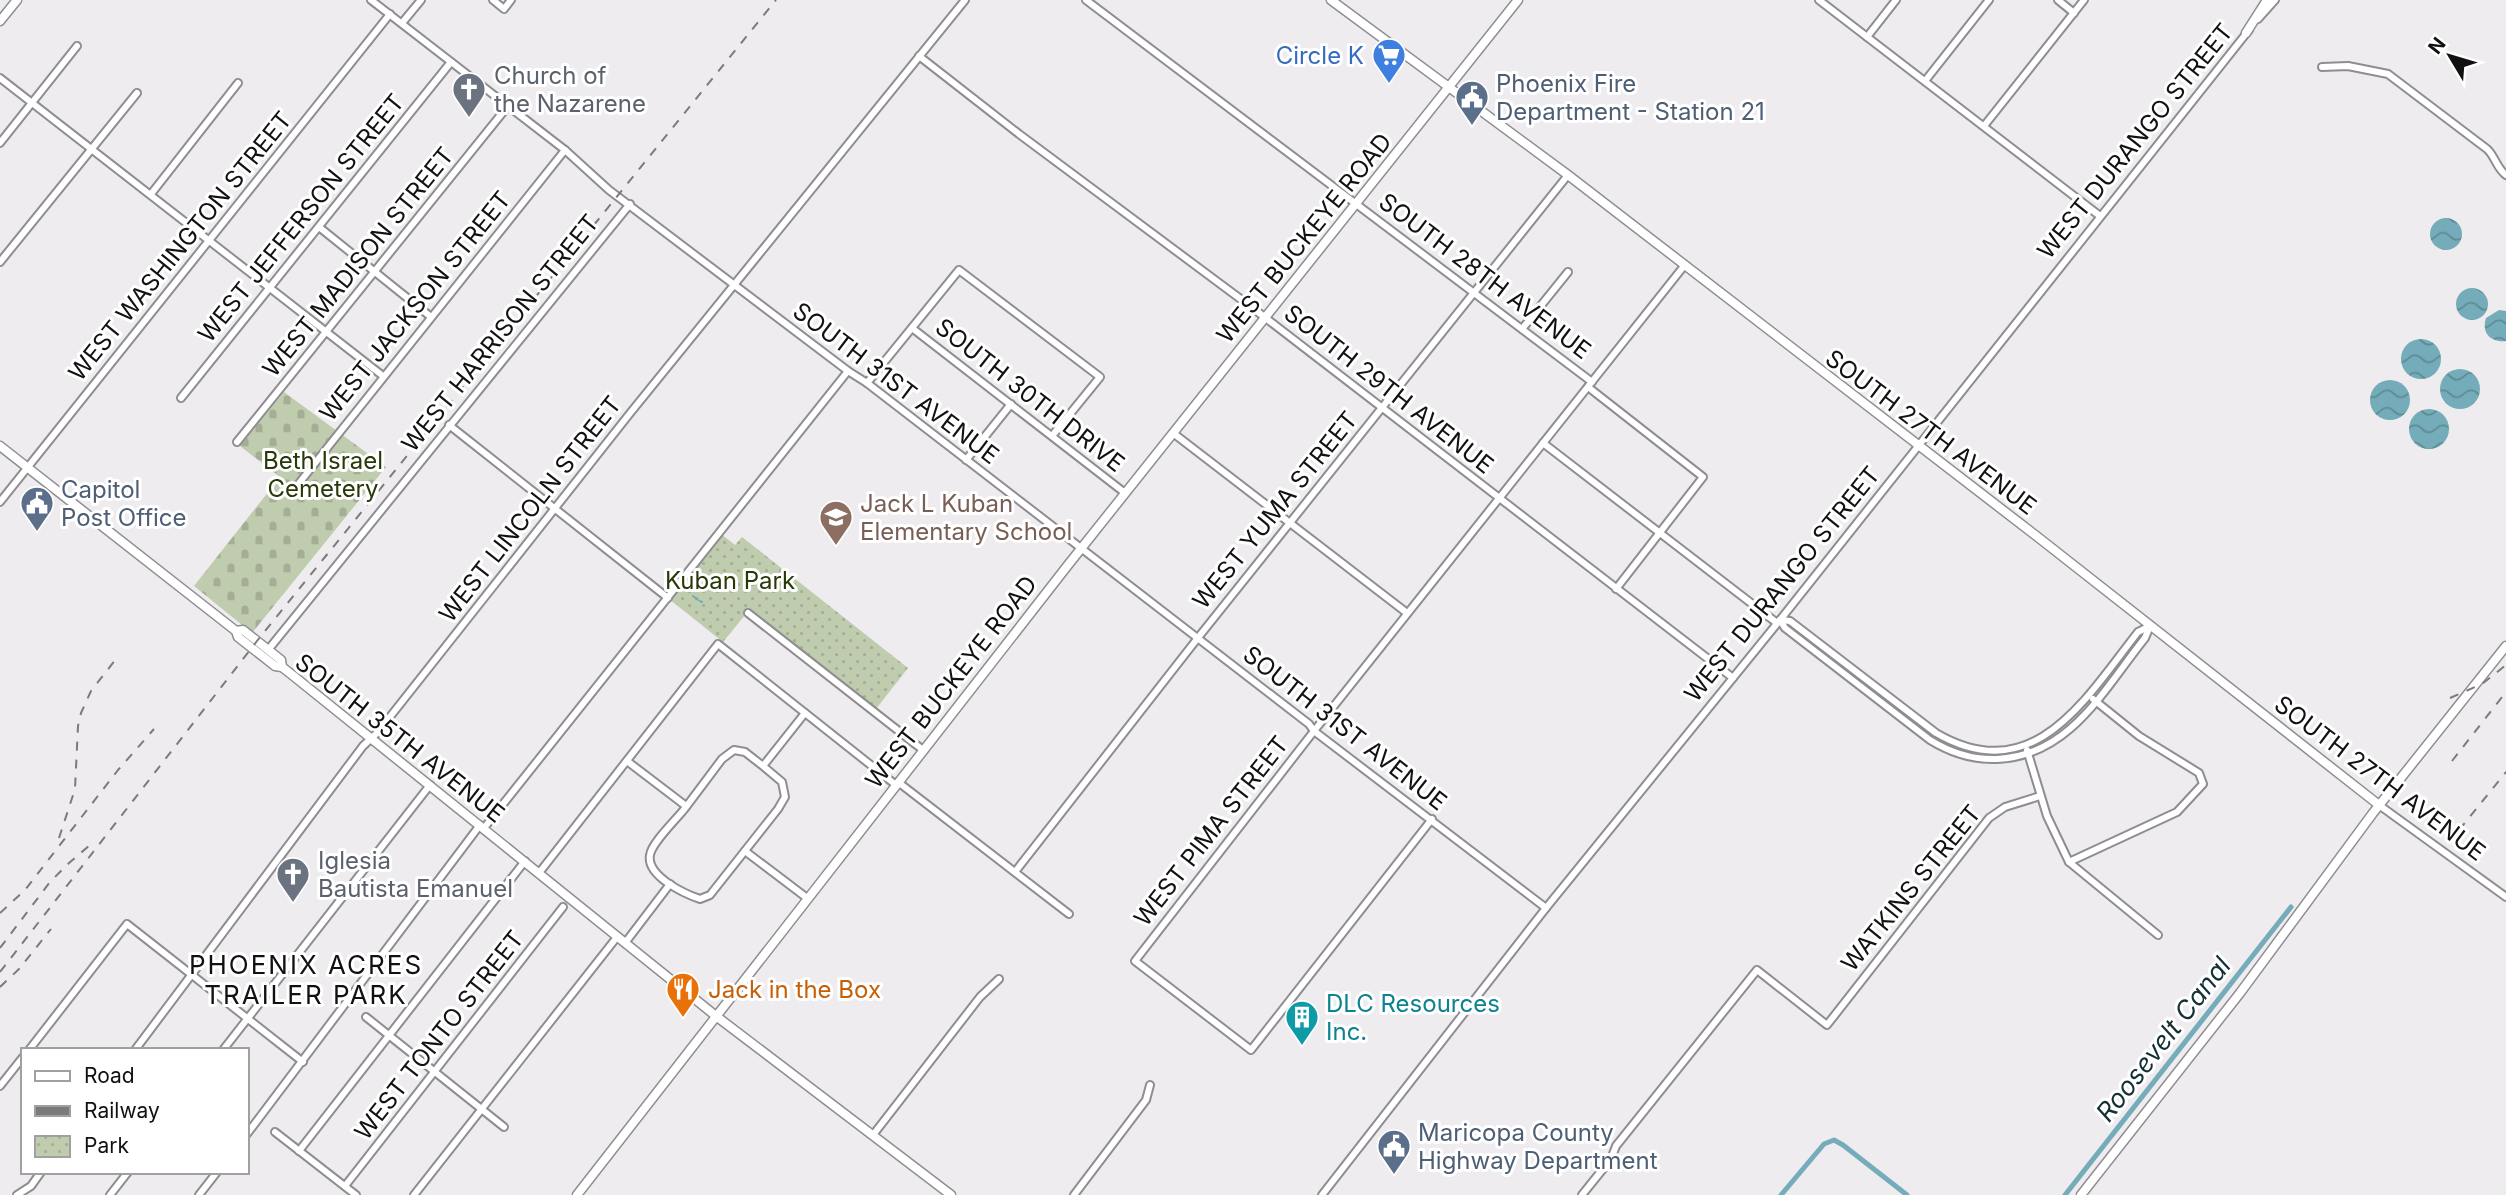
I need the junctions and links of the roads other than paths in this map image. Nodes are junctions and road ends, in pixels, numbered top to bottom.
1 (17, 0) edge
2 (372, 0) edge
3 (421, 0) edge
4 (493, 0) edge
5 (511, 0) edge
6 (965, 0) edge
7 (1086, 0) edge
8 (1331, 0) edge
9 (1518, 0) edge
10 (1819, 0) edge
11 (1896, 0) edge
12 (1989, 0) edge
13 (2058, 0) edge
14 (2084, 0) edge
15 (2267, 0) edge
16 (2275, 0) edge
17 (2074, 13) junction
18 (390, 14) junction
19 (0, 21) edge
20 (402, 23) junction
21 (2246, 33) junction
22 (1867, 37) junction
23 (77, 46) dead end
24 (919, 56) junction
25 (452, 62) junction
26 (2322, 67) dead end
27 (0, 78) edge
28 (1925, 82) junction
29 (238, 83) dead end
30 (1449, 88) junction
31 (137, 93) dead end
32 (32, 103) junction
33 (508, 106) junction
34 (1984, 126) junction
35 (0, 143) edge
36 (91, 148) junction
37 (565, 150) junction
38 (1569, 175) junction
39 (2506, 175) edge
40 (151, 194) junction
41 (1357, 203) junction
42 (630, 204) junction
43 (2100, 216) junction
44 (319, 227) junction
45 (209, 240) junction
46 (0, 262) edge
47 (1684, 266) junction
48 (375, 272) junction
49 (1568, 272) dead end
50 (735, 284) junction
51 (270, 288) junction
52 (1474, 293) junction
53 (431, 317) junction
54 (1265, 318) junction
55 (912, 328) junction
56 (1522, 329) junction
57 (327, 331) junction
58 (848, 371) junction
59 (383, 376) junction
60 (867, 383) junction
61 (1590, 384) junction
62 (181, 398) dead end
63 (1011, 404) junction
64 (1382, 408) junction
65 (449, 425) junction
66 (1173, 433) junction
67 (1052, 436) junction
68 (237, 442) dead end
69 (1543, 443) junction
70 (0, 446) edge
71 (1917, 446) junction
72 (966, 460) junction
73 (27, 467) junction
74 (296, 487) dead end
75 (1125, 493) junction
76 (1499, 498) junction
77 (0, 502) edge
78 (554, 509) junction
79 (1290, 523) junction
80 (1660, 534) junction
81 (1081, 549) junction
82 (1616, 589) junction
83 (667, 598) junction
84 (748, 613) dead end
85 (1407, 613) junction
86 (1779, 622) junction
87 (2150, 626) junction
88 (236, 631) junction
89 (1197, 639) junction
90 (2506, 646) edge
91 (268, 650) junction
92 (282, 667) junction
93 (1733, 678) junction
94 (2089, 695) junction
95 (2096, 701) junction
96 (805, 713) junction
97 (1314, 731) junction
98 (371, 739) junction
99 (2025, 745) junction
100 (923, 750) junction
101 (2028, 754) junction
102 (627, 761) junction
103 (763, 766) junction
104 (897, 783) junction
105 (430, 785) junction
106 (2040, 796) junction
107 (2379, 805) junction
108 (686, 806) junction
109 (1432, 819) junction
110 (482, 827) junction
111 (745, 851) junction
112 (524, 861) junction
113 (2069, 862) junction
114 (1015, 872) junction
115 (539, 873) junction
116 (670, 884) junction
117 (2506, 897) edge
118 (807, 898) junction
119 (563, 907) dead end
120 (1546, 908) junction
121 (1069, 914) dead end
122 (2158, 935) dead end
123 (617, 937) junction
124 (625, 943) junction
125 (192, 974) junction
126 (999, 979) dead end
127 (716, 1016) junction
128 (366, 1017) dead end
129 (248, 1018) junction
130 (389, 1035) junction
131 (31, 1048) edge
132 (136, 1048) edge
133 (225, 1048) edge
134 (21, 1060) edge
135 (303, 1062) junction
136 (435, 1072) junction
137 (1150, 1085) dead end
138 (0, 1086) edge
139 (482, 1109) junction
140 (504, 1127) dead end
141 (248, 1132) edge
142 (275, 1132) dead end
143 (873, 1135) junction
144 (299, 1150) junction
145 (40, 1174) edge
146 (126, 1174) edge
147 (215, 1174) edge
148 (345, 1186) junction
149 (17, 1195) edge
150 (110, 1195) edge
151 (199, 1195) edge
152 (356, 1195) edge
153 (414, 1195) edge
154 (577, 1195) edge
155 (951, 1195) edge
156 (1074, 1195) edge
157 (1322, 1195) edge
158 (1582, 1195) edge
159 (2081, 1195) edge

1 - 19 main road
2 - 18 street, SOUTH 31ST AVENUE
3 - 20 street
4 - 5 street
6 - 24 street, WEST LINCOLN STREET
7 - 41 street, SOUTH 28TH AVENUE
8 - 30 main road, SOUTH 27TH AVENUE
9 - 30 main road, WEST BUCKEYE ROAD
10 - 22 street
11 - 22 street
12 - 28 street
13 - 17 street
14 - 17 street
15 - 21 main road
16 - 21 street, WEST DURANGO STREET
17 - 34 street
18 - 20 street, SOUTH 31ST AVENUE
18 - 45 street, WEST WASHINGTON STREET
20 - 25 street, SOUTH 31ST AVENUE
21 - 43 street, WEST DURANGO STREET
22 - 28 street
23 - 32 street
24 - 50 street, WEST LINCOLN STREET
24 - 54 street, SOUTH 29TH AVENUE
25 - 33 street, SOUTH 31ST AVENUE
25 - 44 street, WEST JEFFERSON STREET
26 - 39 street
27 - 32 street
28 - 34 street
29 - 40 street
30 - 38 main road, SOUTH 27TH AVENUE
30 - 41 main road, WEST BUCKEYE ROAD
31 - 36 street
32 - 35 street
32 - 36 street
33 - 37 street, SOUTH 31ST AVENUE
33 - 48 street, WEST MADISON STREET
34 - 43 street
36 - 40 street
36 - 46 street
37 - 42 street, SOUTH 31ST AVENUE
37 - 53 street, WEST JACKSON STREET
38 - 47 main road, SOUTH 27TH AVENUE
38 - 52 street, WEST YUMA STREET
40 - 45 street
41 - 52 street, SOUTH 28TH AVENUE
41 - 54 main road, WEST BUCKEYE ROAD
42 - 50 street, SOUTH 31ST AVENUE
42 - 65 street, WEST HARRISON STREET
43 - 71 street, WEST DURANGO STREET
44 - 48 street
44 - 51 street, WEST JEFFERSON STREET
45 - 51 street
45 - 73 street, WEST WASHINGTON STREET
47 - 61 street, WEST PIMA STREET
47 - 71 main road, SOUTH 27TH AVENUE
48 - 53 street
48 - 57 street, WEST MADISON STREET
49 - 56 street
50 - 58 street, SOUTH 31ST AVENUE
50 - 78 street, WEST LINCOLN STREET
51 - 57 street
51 - 62 street, WEST JEFFERSON STREET
52 - 56 street, SOUTH 28TH AVENUE
52 - 64 street, WEST YUMA STREET
53 - 59 street, WEST JACKSON STREET
54 - 64 street, SOUTH 29TH AVENUE
54 - 66 main road, WEST BUCKEYE ROAD
55 - 60 street
55 - 63 street, SOUTH 30TH DRIVE
55 - 67 street
56 - 61 street, SOUTH 28TH AVENUE
57 - 59 street
57 - 68 street, WEST MADISON STREET
58 - 60 street, SOUTH 31ST AVENUE
58 - 83 street
59 - 74 street, WEST JACKSON STREET
60 - 72 street, SOUTH 31ST AVENUE
61 - 69 street, WEST PIMA STREET
61 - 80 street, SOUTH 28TH AVENUE
63 - 67 street, SOUTH 30TH DRIVE
63 - 72 street
64 - 76 street, SOUTH 29TH AVENUE
64 - 79 street, WEST YUMA STREET
65 - 78 street
65 - 91 street, WEST HARRISON STREET
66 - 75 main road, WEST BUCKEYE ROAD
66 - 79 street
67 - 75 street, SOUTH 30TH DRIVE
69 - 76 street, WEST PIMA STREET
69 - 80 street
70 - 73 main road, SOUTH 35TH AVENUE
71 - 86 street, WEST DURANGO STREET
71 - 87 main road, SOUTH 27TH AVENUE
72 - 81 street, SOUTH 31ST AVENUE
73 - 77 street, WEST WASHINGTON STREET
73 - 88 main road, SOUTH 35TH AVENUE
75 - 81 main road, WEST BUCKEYE ROAD
76 - 82 street, SOUTH 29TH AVENUE
76 - 85 street, WEST PIMA STREET
78 - 83 street
78 - 98 street, WEST LINCOLN STREET
79 - 85 street
79 - 89 street, WEST YUMA STREET
80 - 82 street
80 - 86 street
81 - 89 street, SOUTH 31ST AVENUE
81 - 100 main road, WEST BUCKEYE ROAD
82 - 93 street, SOUTH 29TH AVENUE
83 - 110 street
84 - 100 street
85 - 97 street, WEST PIMA STREET
86 - 93 street, WEST DURANGO STREET
86 - 99 street
86 - 101 street
87 - 94 street
87 - 95 street
87 - 107 main road, SOUTH 27TH AVENUE
88 - 91 main road
88 - 92 main road, SOUTH 35TH AVENUE
89 - 97 street, SOUTH 31ST AVENUE
89 - 114 street, WEST YUMA STREET
90 - 107 main road
91 - 92 main road
92 - 98 main road, SOUTH 35TH AVENUE
93 - 120 street, WEST DURANGO STREET
94 - 95 street
94 - 99 street
95 - 101 street
95 - 113 street
96 - 102 street
96 - 103 street
96 - 104 street
97 - 109 street, SOUTH 31ST AVENUE
97 - 109 street, WEST PIMA STREET
98 - 105 main road, SOUTH 35TH AVENUE
98 - 125 street, WEST LINCOLN STREET
99 - 101 street
100 - 104 main road, WEST BUCKEYE ROAD
101 - 106 street
102 - 108 street
102 - 115 street
103 - 108 street
103 - 111 street
104 - 114 street
104 - 118 main road, WEST BUCKEYE ROAD
105 - 110 main road, SOUTH 35TH AVENUE
105 - 129 street
106 - 113 street
106 - 158 street, WATKINS STREET
107 - 117 street, SOUTH 27TH AVENUE
107 - 159 main road
108 - 116 street
109 - 120 street, SOUTH 31ST AVENUE
110 - 112 main road, SOUTH 35TH AVENUE
110 - 135 street
111 - 116 street
111 - 118 street
112 - 115 main road, SOUTH 35TH AVENUE
112 - 130 street
113 - 122 street
114 - 121 street
115 - 123 main road, SOUTH 35TH AVENUE
116 - 124 street
118 - 127 main road, WEST BUCKEYE ROAD
119 - 136 street, WEST TONTO STREET
120 - 157 street, WEST DURANGO STREET
123 - 124 main road, SOUTH 35TH AVENUE
123 - 139 street
124 - 127 main road, SOUTH 35TH AVENUE
125 - 129 street
125 - 131 street
125 - 132 street, WEST LINCOLN STREET
126 - 143 street
127 - 143 main road, SOUTH 35TH AVENUE
127 - 154 main road, WEST BUCKEYE ROAD
128 - 130 street
129 - 133 street
129 - 135 street
130 - 136 street
130 - 144 street
134 - 138 street
135 - 141 street
136 - 139 street
136 - 148 street, WEST TONTO STREET
137 - 156 street
139 - 140 street
139 - 153 street
142 - 144 street
143 - 155 main road, SOUTH 35TH AVENUE
144 - 148 street
145 - 149 street
146 - 150 street
147 - 151 street
148 - 152 street

